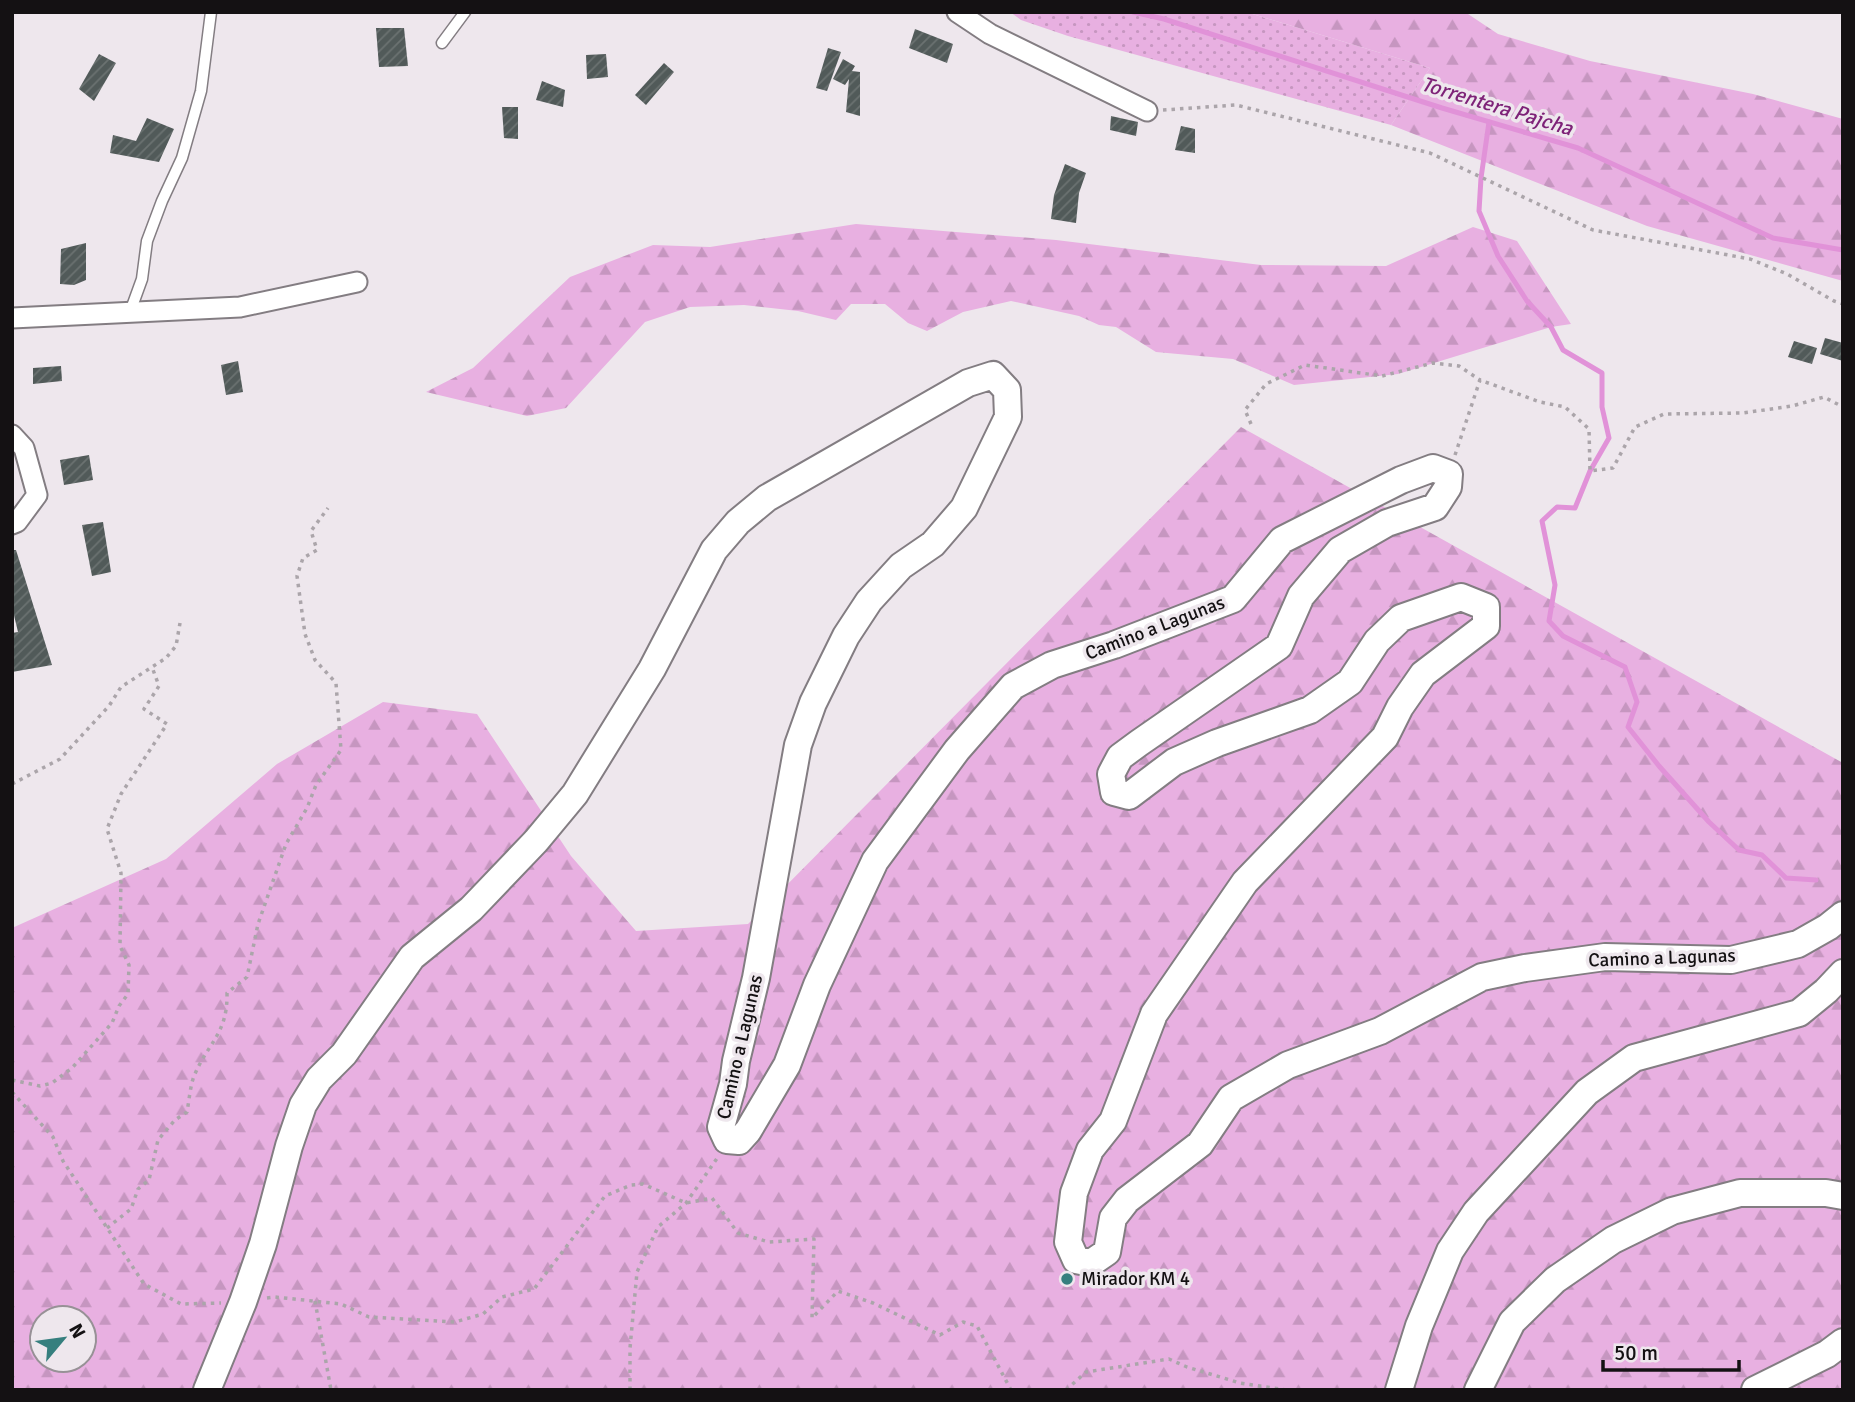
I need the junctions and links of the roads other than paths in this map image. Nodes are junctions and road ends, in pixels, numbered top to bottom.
1 (211, 12) edge
2 (465, 12) edge
3 (957, 12) edge
4 (442, 43) dead end
5 (1147, 111) road end
6 (357, 282) dead end
7 (130, 312) junction
8 (12, 318) edge
9 (12, 435) edge
10 (12, 524) edge
11 (1843, 915) edge
12 (1843, 972) edge
13 (1843, 1196) edge
14 (1843, 1342) edge
15 (207, 1390) edge
16 (1399, 1390) edge
17 (1478, 1390) edge
18 (1755, 1390) edge

1 - 7 lane
2 - 4 lane
3 - 5 street
6 - 7 street
7 - 8 street
9 - 10 street
11 - 15 street, Camino a Lagunas
12 - 16 street
13 - 17 street
14 - 18 street

